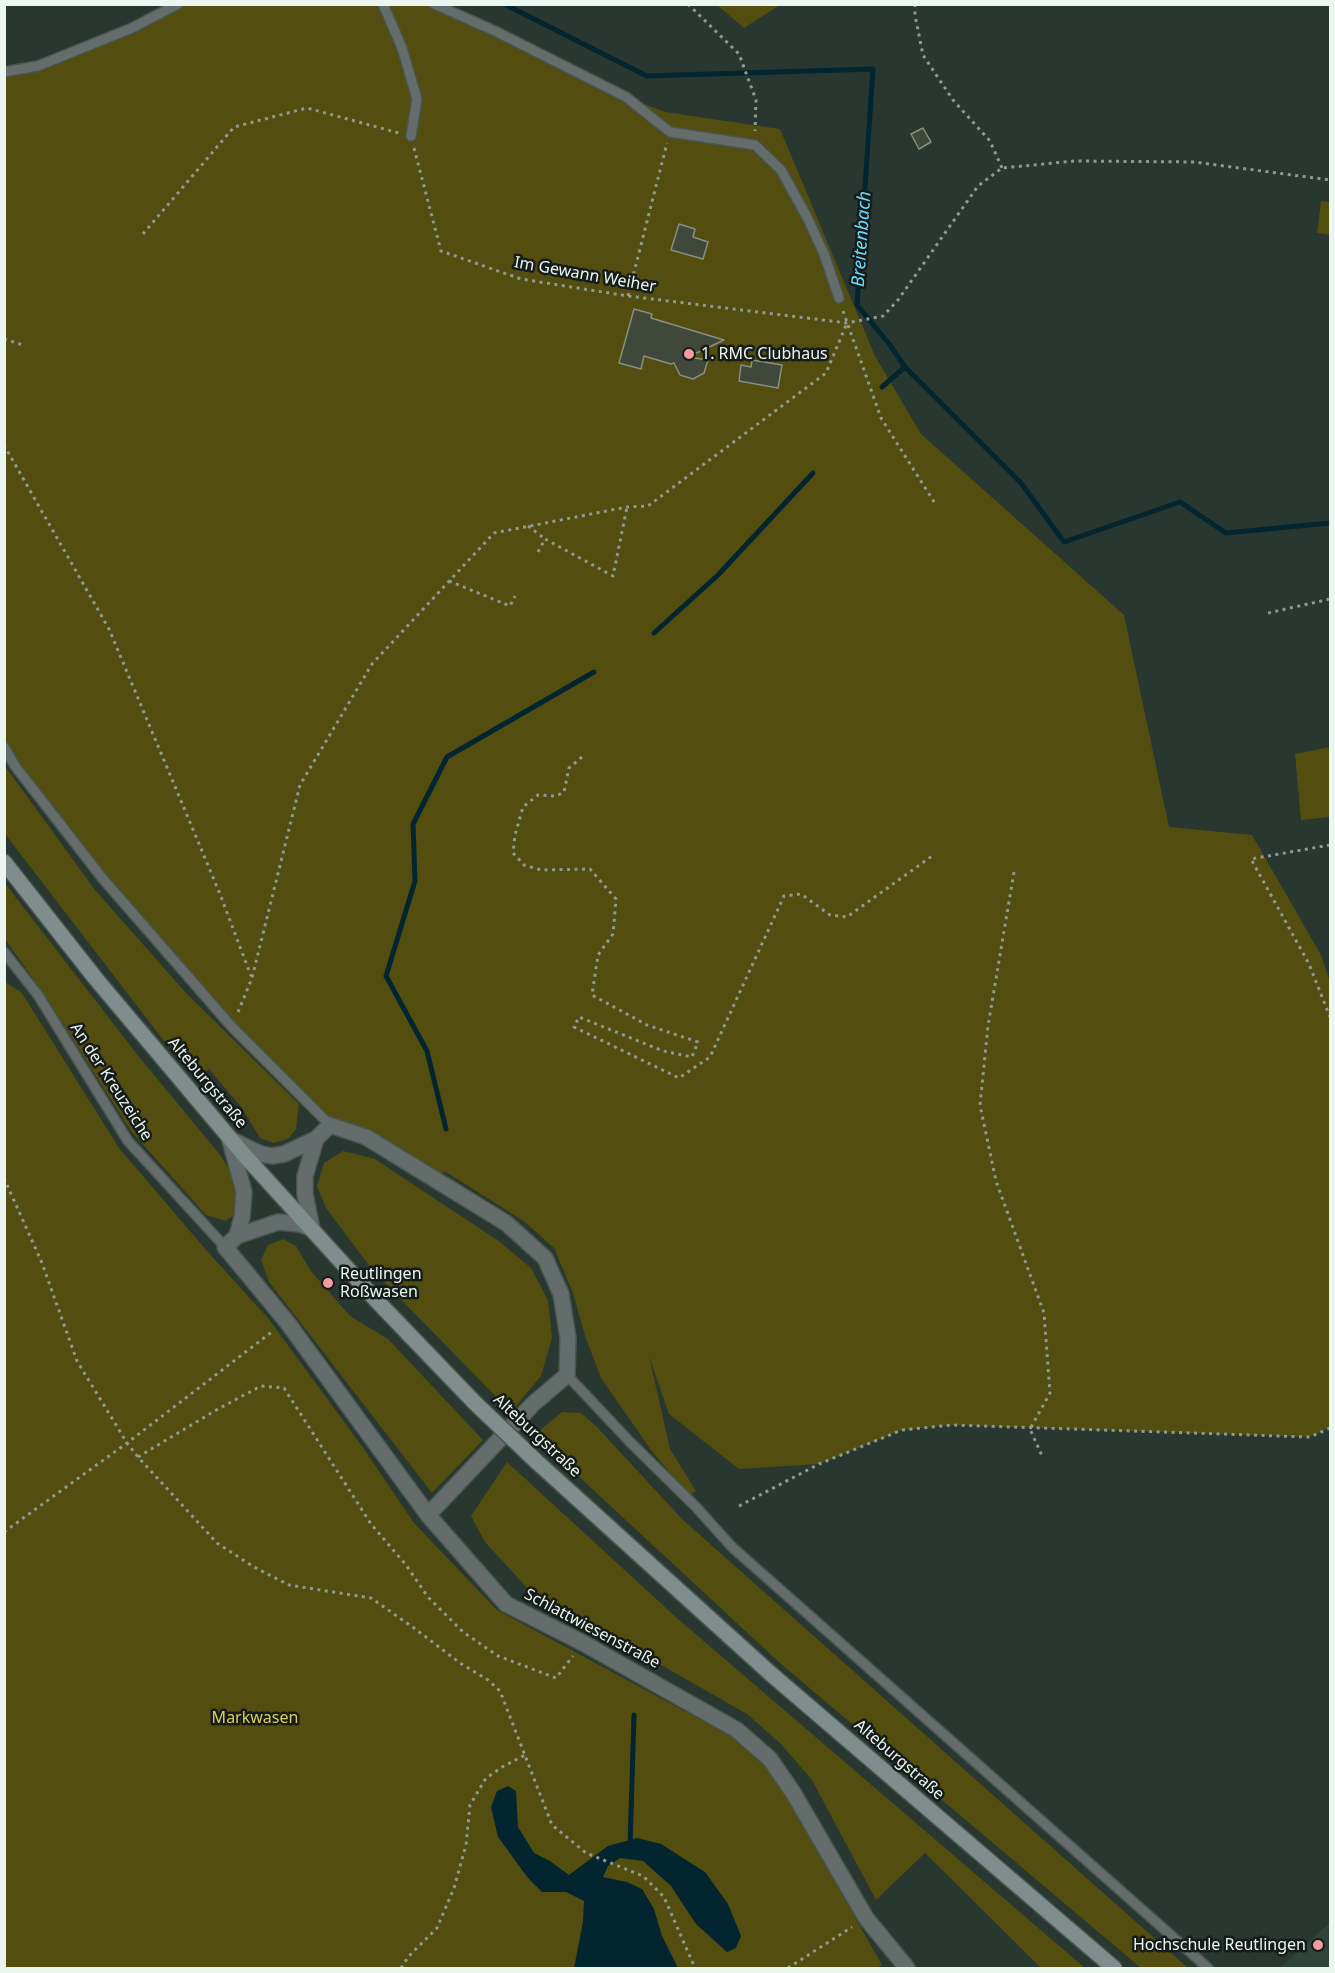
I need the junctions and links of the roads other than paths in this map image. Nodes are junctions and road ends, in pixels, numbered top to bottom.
1 (178, 4) edge
2 (383, 4) edge
3 (434, 4) edge
4 (4, 72) edge
5 (411, 136) road end
6 (839, 298) dead end
7 (4, 747) edge
8 (4, 862) edge
9 (4, 952) edge
10 (330, 1125) junction
11 (228, 1136) junction
12 (316, 1139) junction
13 (312, 1229) junction
14 (237, 1236) junction
15 (225, 1247) junction
16 (567, 1375) junction
17 (428, 1515) junction
18 (907, 1968) edge
19 (1114, 1968) edge
20 (1208, 1968) edge

1 - 4 lane
2 - 5 lane
3 - 6 lane
7 - 10 lane
8 - 11 main road, Alteburgstraße
9 - 15 lane, An der Kreuzeiche
10 - 12 street
10 - 16 street
11 - 12 street
11 - 13 main road, Alteburgstraße
11 - 14 street
12 - 13 street
13 - 14 street
13 - 19 main road, Alteburgstraße, bridge
14 - 15 street
15 - 17 street, Schlattwiesenstraße
16 - 17 street
16 - 20 lane
17 - 18 street, Schlattwiesenstraße

